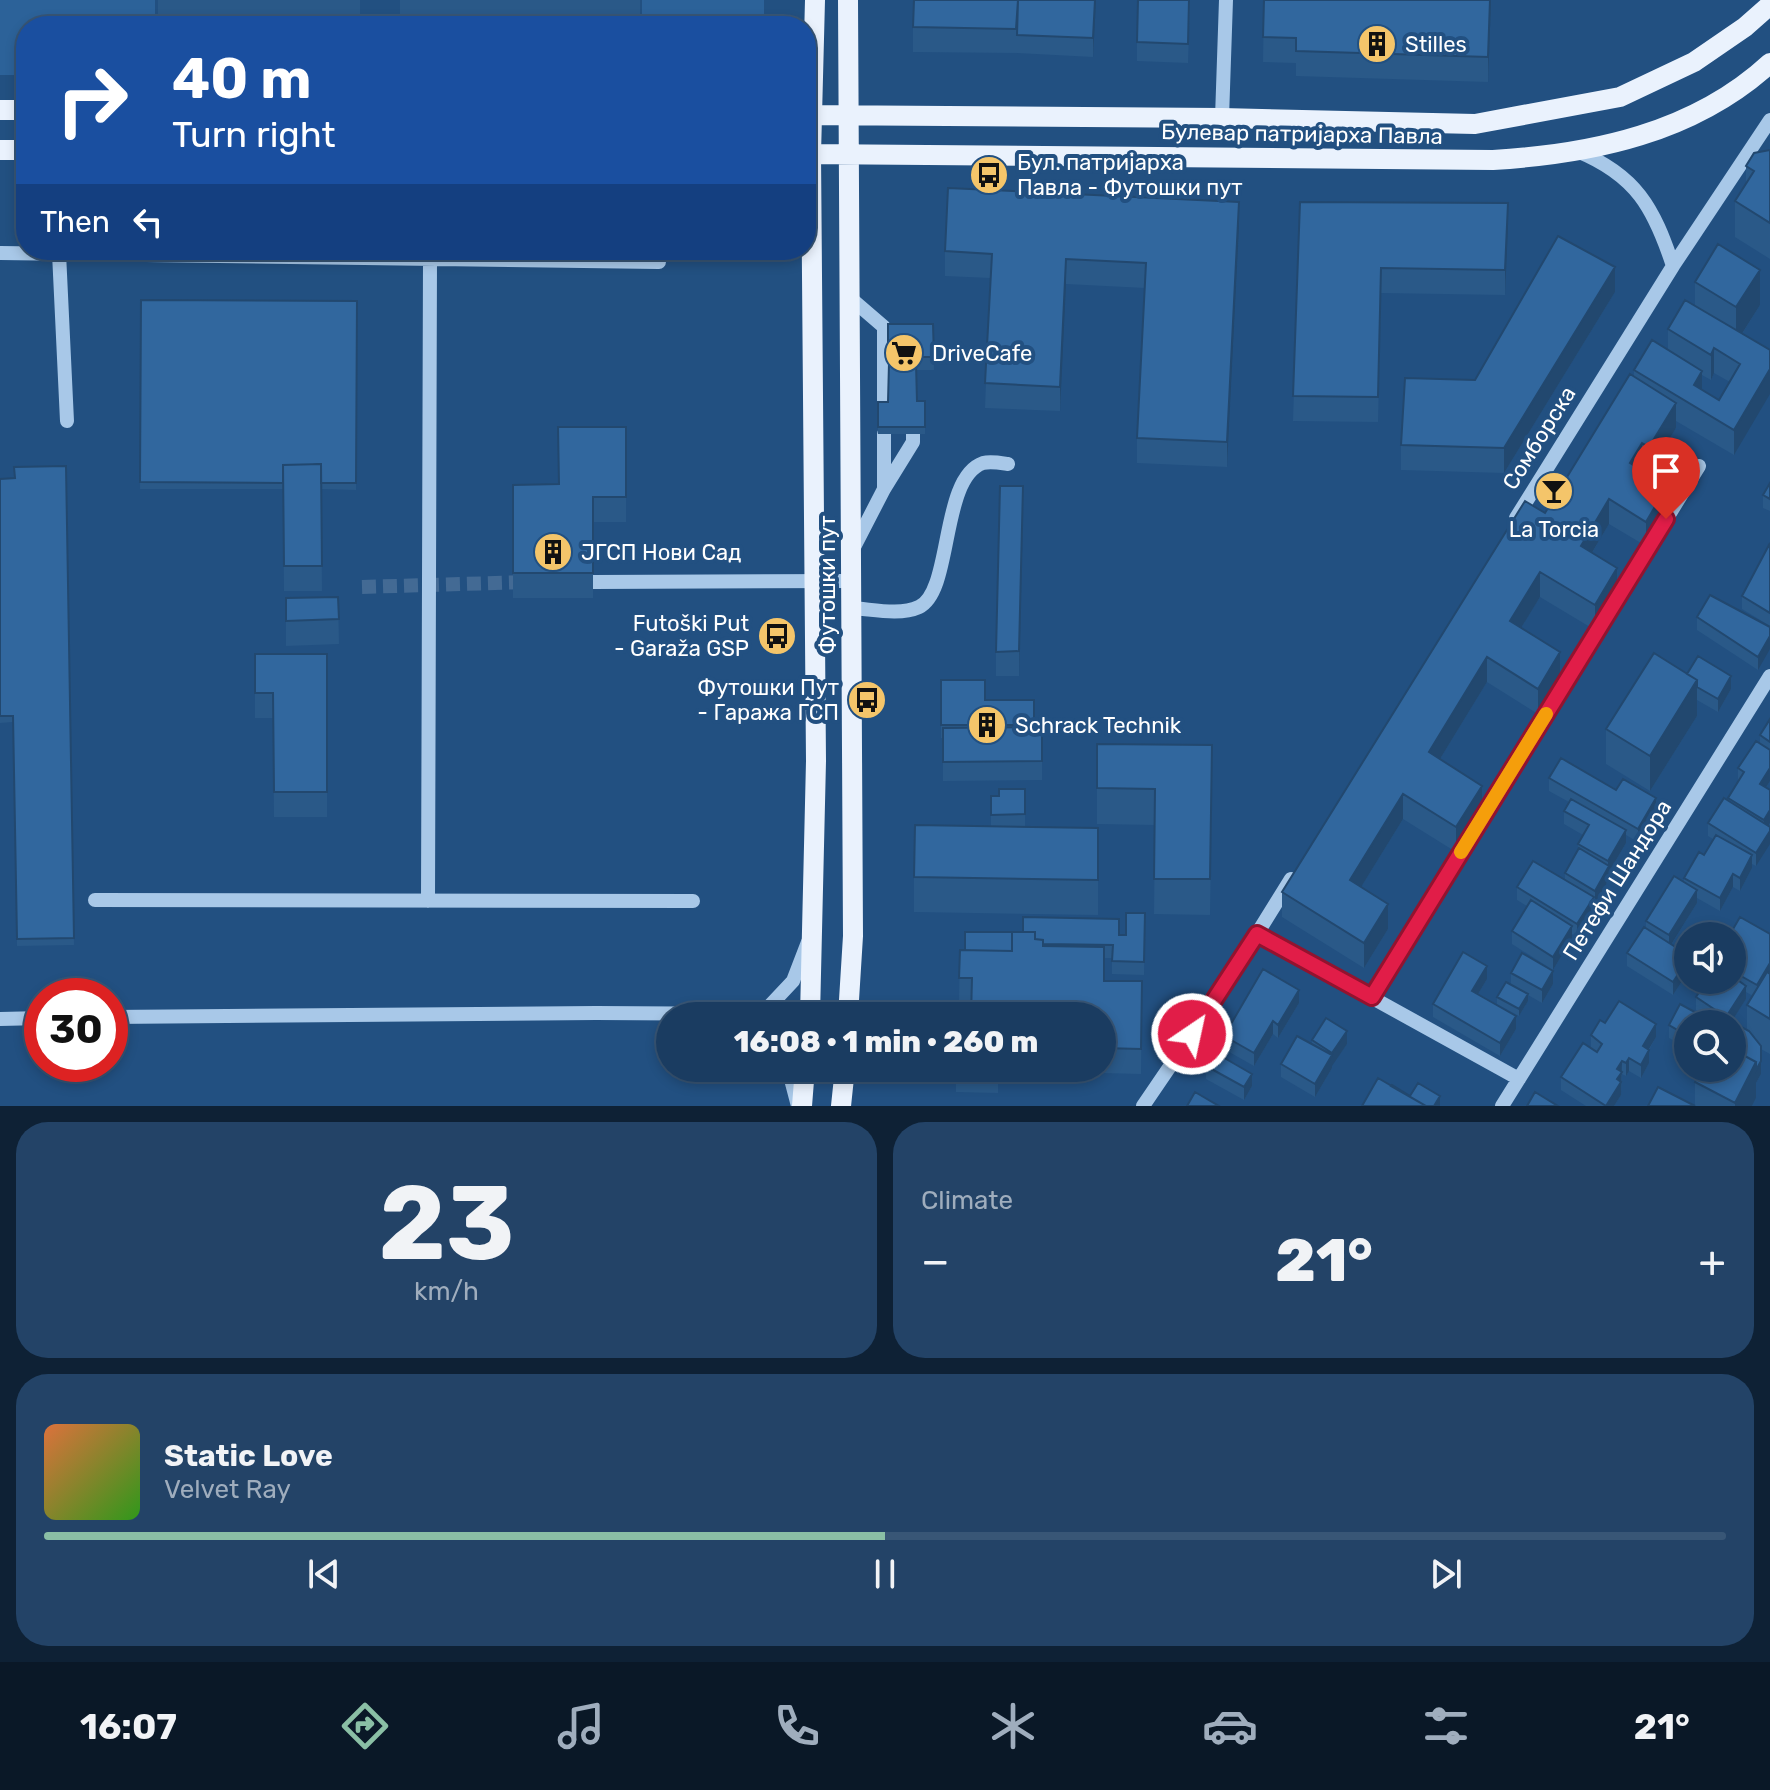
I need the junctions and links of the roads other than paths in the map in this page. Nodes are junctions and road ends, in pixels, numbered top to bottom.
1 (848, 0) edge
2 (1226, 0) edge
3 (1770, 5) edge
4 (1770, 63) edge
5 (816, 115) edge
6 (847, 115) junction
7 (1222, 118) junction
8 (1770, 120) edge
9 (1765, 139) edge
10 (1577, 151) junction
11 (847, 153) junction
12 (816, 154) edge
13 (59, 260) edge
14 (430, 260) edge
15 (506, 260) edge
16 (811, 260) edge
17 (659, 262) dead end
18 (1673, 266) junction
19 (848, 296) junction
20 (884, 408) edge
21 (67, 421) dead end
22 (884, 434) edge
23 (913, 434) edge
24 (1008, 464) dead end
25 (1699, 466) dead end
26 (884, 489) junction
27 (1508, 531) edge
28 (852, 551) junction
29 (813, 581) junction
30 (851, 581) junction
31 (593, 582) edge
32 (851, 608) junction
33 (1770, 676) edge
34 (1299, 866) edge
35 (95, 900) dead end
36 (428, 901) junction
37 (693, 901) dead end
38 (813, 929) junction
39 (1257, 934) junction
40 (1372, 997) junction
41 (776, 1002) edge
42 (810, 1002) edge
43 (849, 1002) edge
44 (656, 1015) edge
45 (128, 1017) edge
46 (24, 1018) edge
47 (0, 1019) edge
48 (1519, 1079) junction
49 (792, 1082) edge
50 (803, 1082) edge
51 (844, 1082) edge
52 (800, 1106) edge
53 (841, 1106) edge
54 (1143, 1106) edge
55 (1502, 1106) edge

1 - 6 main road
2 - 7 street
3 - 7 main road, Булевар патријарха Павла
4 - 10 main road, Булевар патријарха Павла
5 - 6 main road, Булевар патријарха Павла
6 - 7 main road, Булевар патријарха Павла
6 - 11 main road, Футошки пут
8 - 9 street, Сомборска
9 - 18 street, Сомборска
10 - 11 main road, Булевар патријарха Павла
10 - 18 street
11 - 12 main road, Булевар патријарха Павла
11 - 19 main road, Футошки пут
13 - 21 street
14 - 36 street
15 - 17 street
16 - 29 main road, Футошки пут
18 - 27 street, Сомборска
19 - 20 street
19 - 28 main road, Футошки пут
22 - 26 street
23 - 26 street
24 - 32 street
25 - 40 street
26 - 28 street
28 - 30 main road, Футошки пут
29 - 30 street
29 - 31 street
29 - 38 main road, Футошки пут
30 - 32 main road, Футошки пут
32 - 43 main road, Футошки пут
33 - 48 street, Петефи Шандора
34 - 39 street
35 - 36 street
36 - 37 street
38 - 41 street
38 - 42 main road, Футошки пут
39 - 40 street
39 - 54 street
40 - 48 street
44 - 45 street
46 - 47 street
48 - 55 street, Петефи Шандора
49 - 52 street
50 - 52 main road
51 - 53 main road

